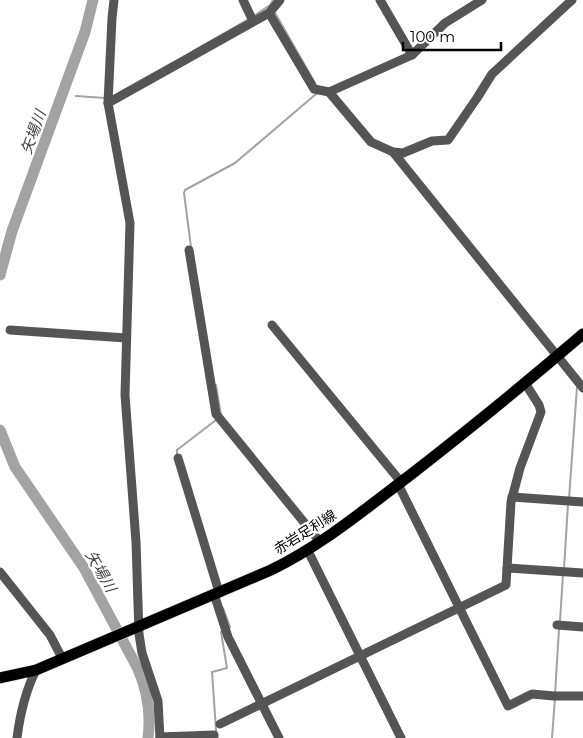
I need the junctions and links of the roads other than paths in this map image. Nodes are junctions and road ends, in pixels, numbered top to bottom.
1 (114, 0) edge
2 (243, 0) edge
3 (280, 0) edge
4 (482, 0) edge
5 (572, 0) edge
6 (382, 3) edge
7 (269, 13) junction
8 (253, 21) junction
9 (412, 56) junction
10 (330, 92) junction
11 (108, 103) junction
12 (393, 152) junction
13 (189, 250) dead end
14 (272, 324) dead end
15 (10, 330) dead end
16 (583, 334) edge
17 (126, 338) junction
18 (557, 356) junction
19 (525, 383) junction
20 (583, 388) edge
21 (178, 458) dead end
22 (399, 483) junction
23 (512, 497) junction
24 (583, 502) edge
25 (320, 542) junction
26 (308, 551) junction
27 (507, 568) junction
28 (0, 572) edge
29 (583, 573) edge
30 (216, 593) junction
31 (459, 607) junction
32 (559, 625) dead end
33 (583, 627) edge
34 (134, 628) junction
35 (361, 656) junction
36 (62, 658) junction
37 (36, 670) junction
38 (0, 678) edge
39 (583, 696) edge
40 (262, 704) junction
41 (220, 724) dead end
42 (214, 735) dead end
43 (160, 737) edge
44 (17, 738) edge
45 (279, 738) edge
46 (401, 738) edge

1 - 11 street
2 - 8 street
3 - 7 street
4 - 9 street
5 - 12 street
6 - 9 street
7 - 8 street
7 - 10 street
8 - 11 street
9 - 10 street
10 - 12 street
11 - 17 street
12 - 18 street
13 - 25 street
14 - 22 street
15 - 17 street
16 - 18 main road, 赤岩足利線
17 - 34 street
18 - 19 main road, 赤岩足利線
18 - 20 street
19 - 22 main road, 赤岩足利線
19 - 23 street
21 - 30 street
22 - 25 main road, 赤岩足利線
22 - 31 street
23 - 24 street
23 - 27 street
25 - 26 main road, 赤岩足利線
26 - 30 main road, 赤岩足利線
26 - 35 street
27 - 29 street
27 - 31 street
28 - 36 street
30 - 34 main road, 赤岩足利線
30 - 40 street
31 - 35 street
31 - 39 street
32 - 33 street
34 - 36 main road, 赤岩足利線
34 - 43 street
35 - 40 street
35 - 46 street
36 - 37 main road, 赤岩足利線
37 - 38 main road, 赤岩足利線
37 - 44 street
40 - 41 street
40 - 45 street
42 - 43 street

